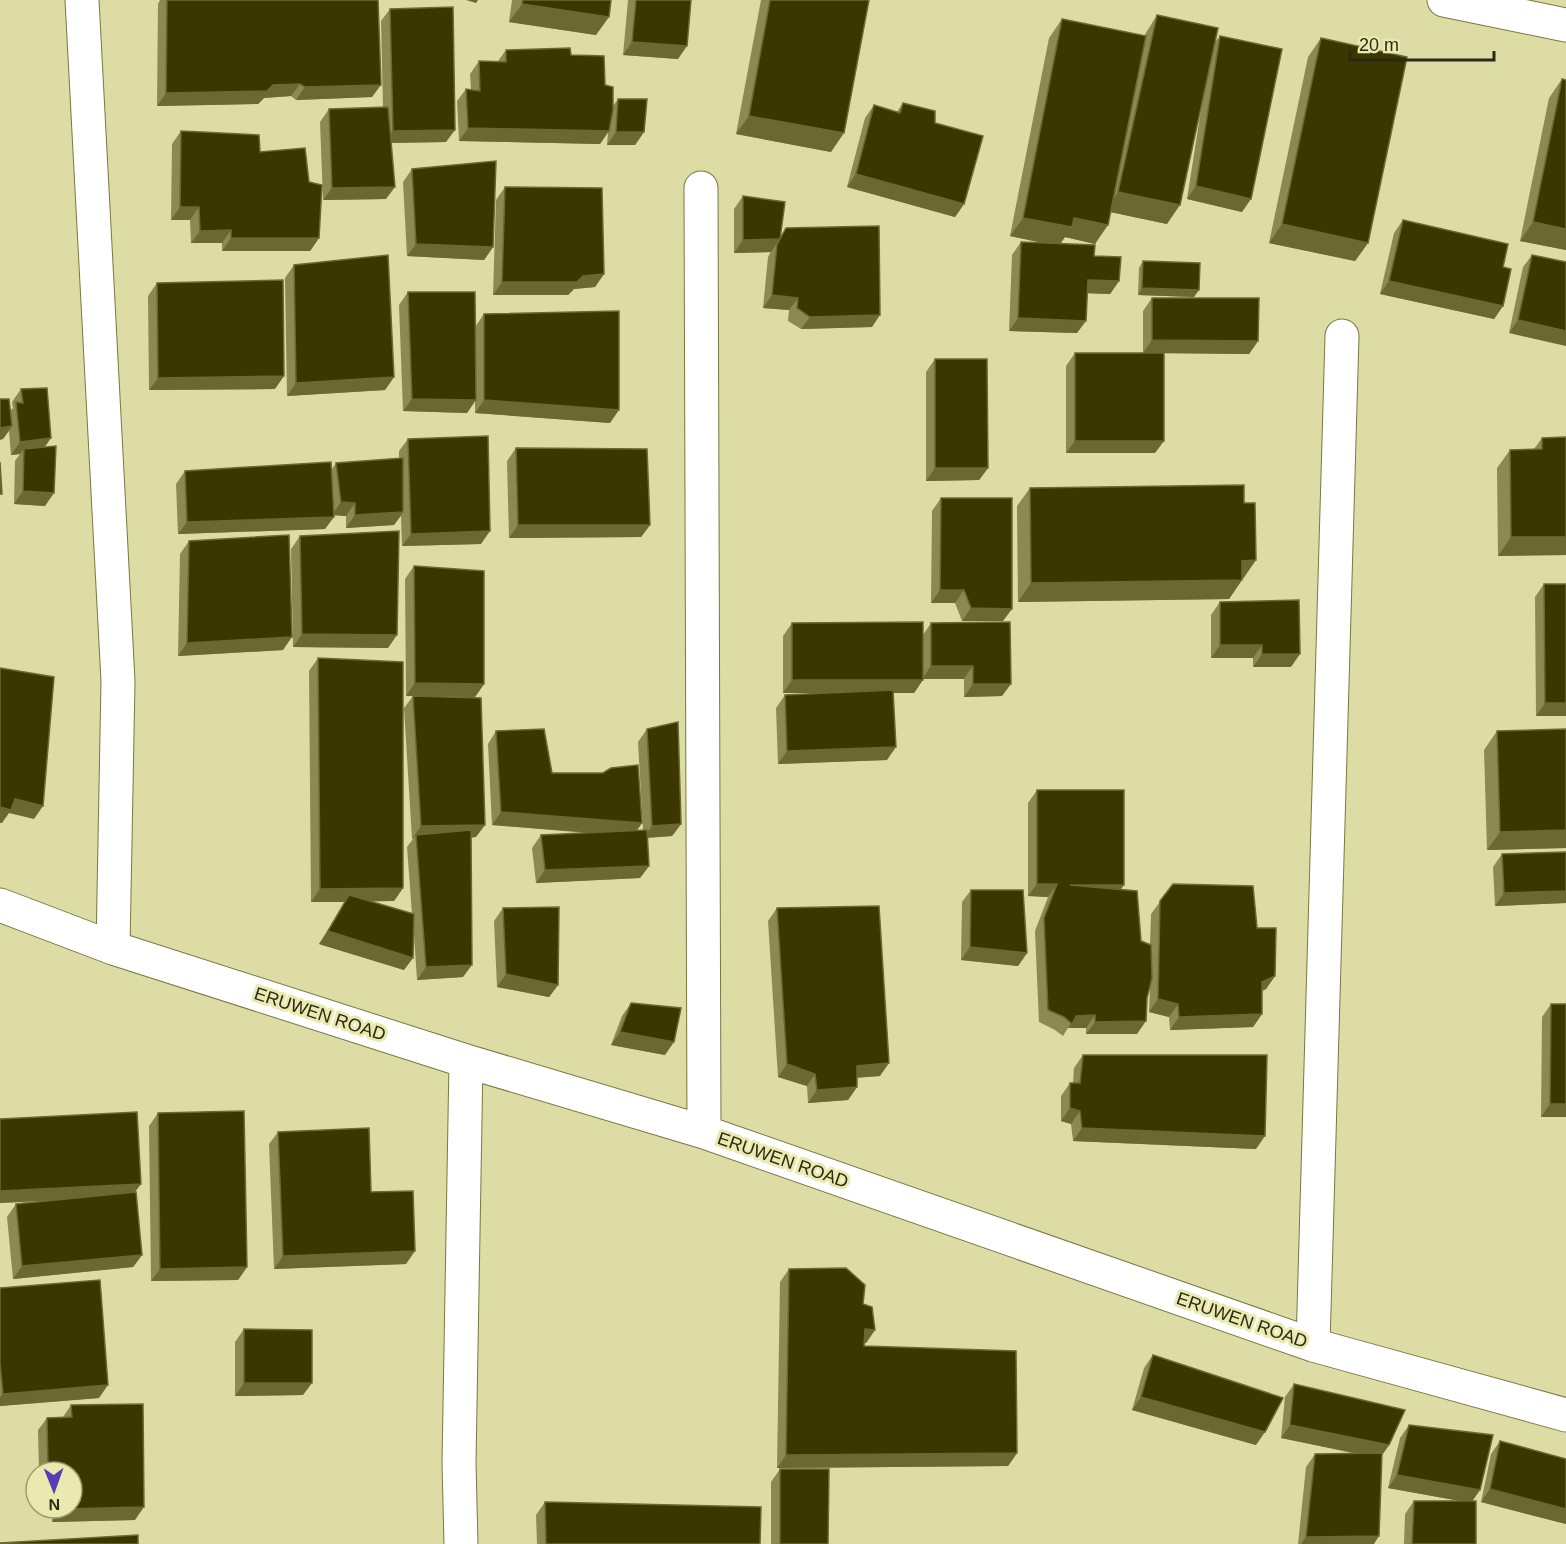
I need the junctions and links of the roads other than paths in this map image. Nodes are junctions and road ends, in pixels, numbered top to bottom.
1 (82, 0) edge
2 (1444, 0) edge
3 (1566, 25) edge
4 (701, 188) dead end
5 (1342, 336) dead end
6 (0, 905) edge
7 (113, 948) junction
8 (466, 1061) junction
9 (704, 1132) junction
10 (1313, 1345) junction
11 (1566, 1415) edge
12 (461, 1544) edge

1 - 7 street
2 - 3 street
4 - 9 street
5 - 10 street
6 - 7 street, ERUWEN ROAD
7 - 8 street, ERUWEN ROAD
8 - 9 street, ERUWEN ROAD
8 - 12 street
9 - 10 street, ERUWEN ROAD
10 - 11 street, ERUWEN ROAD

